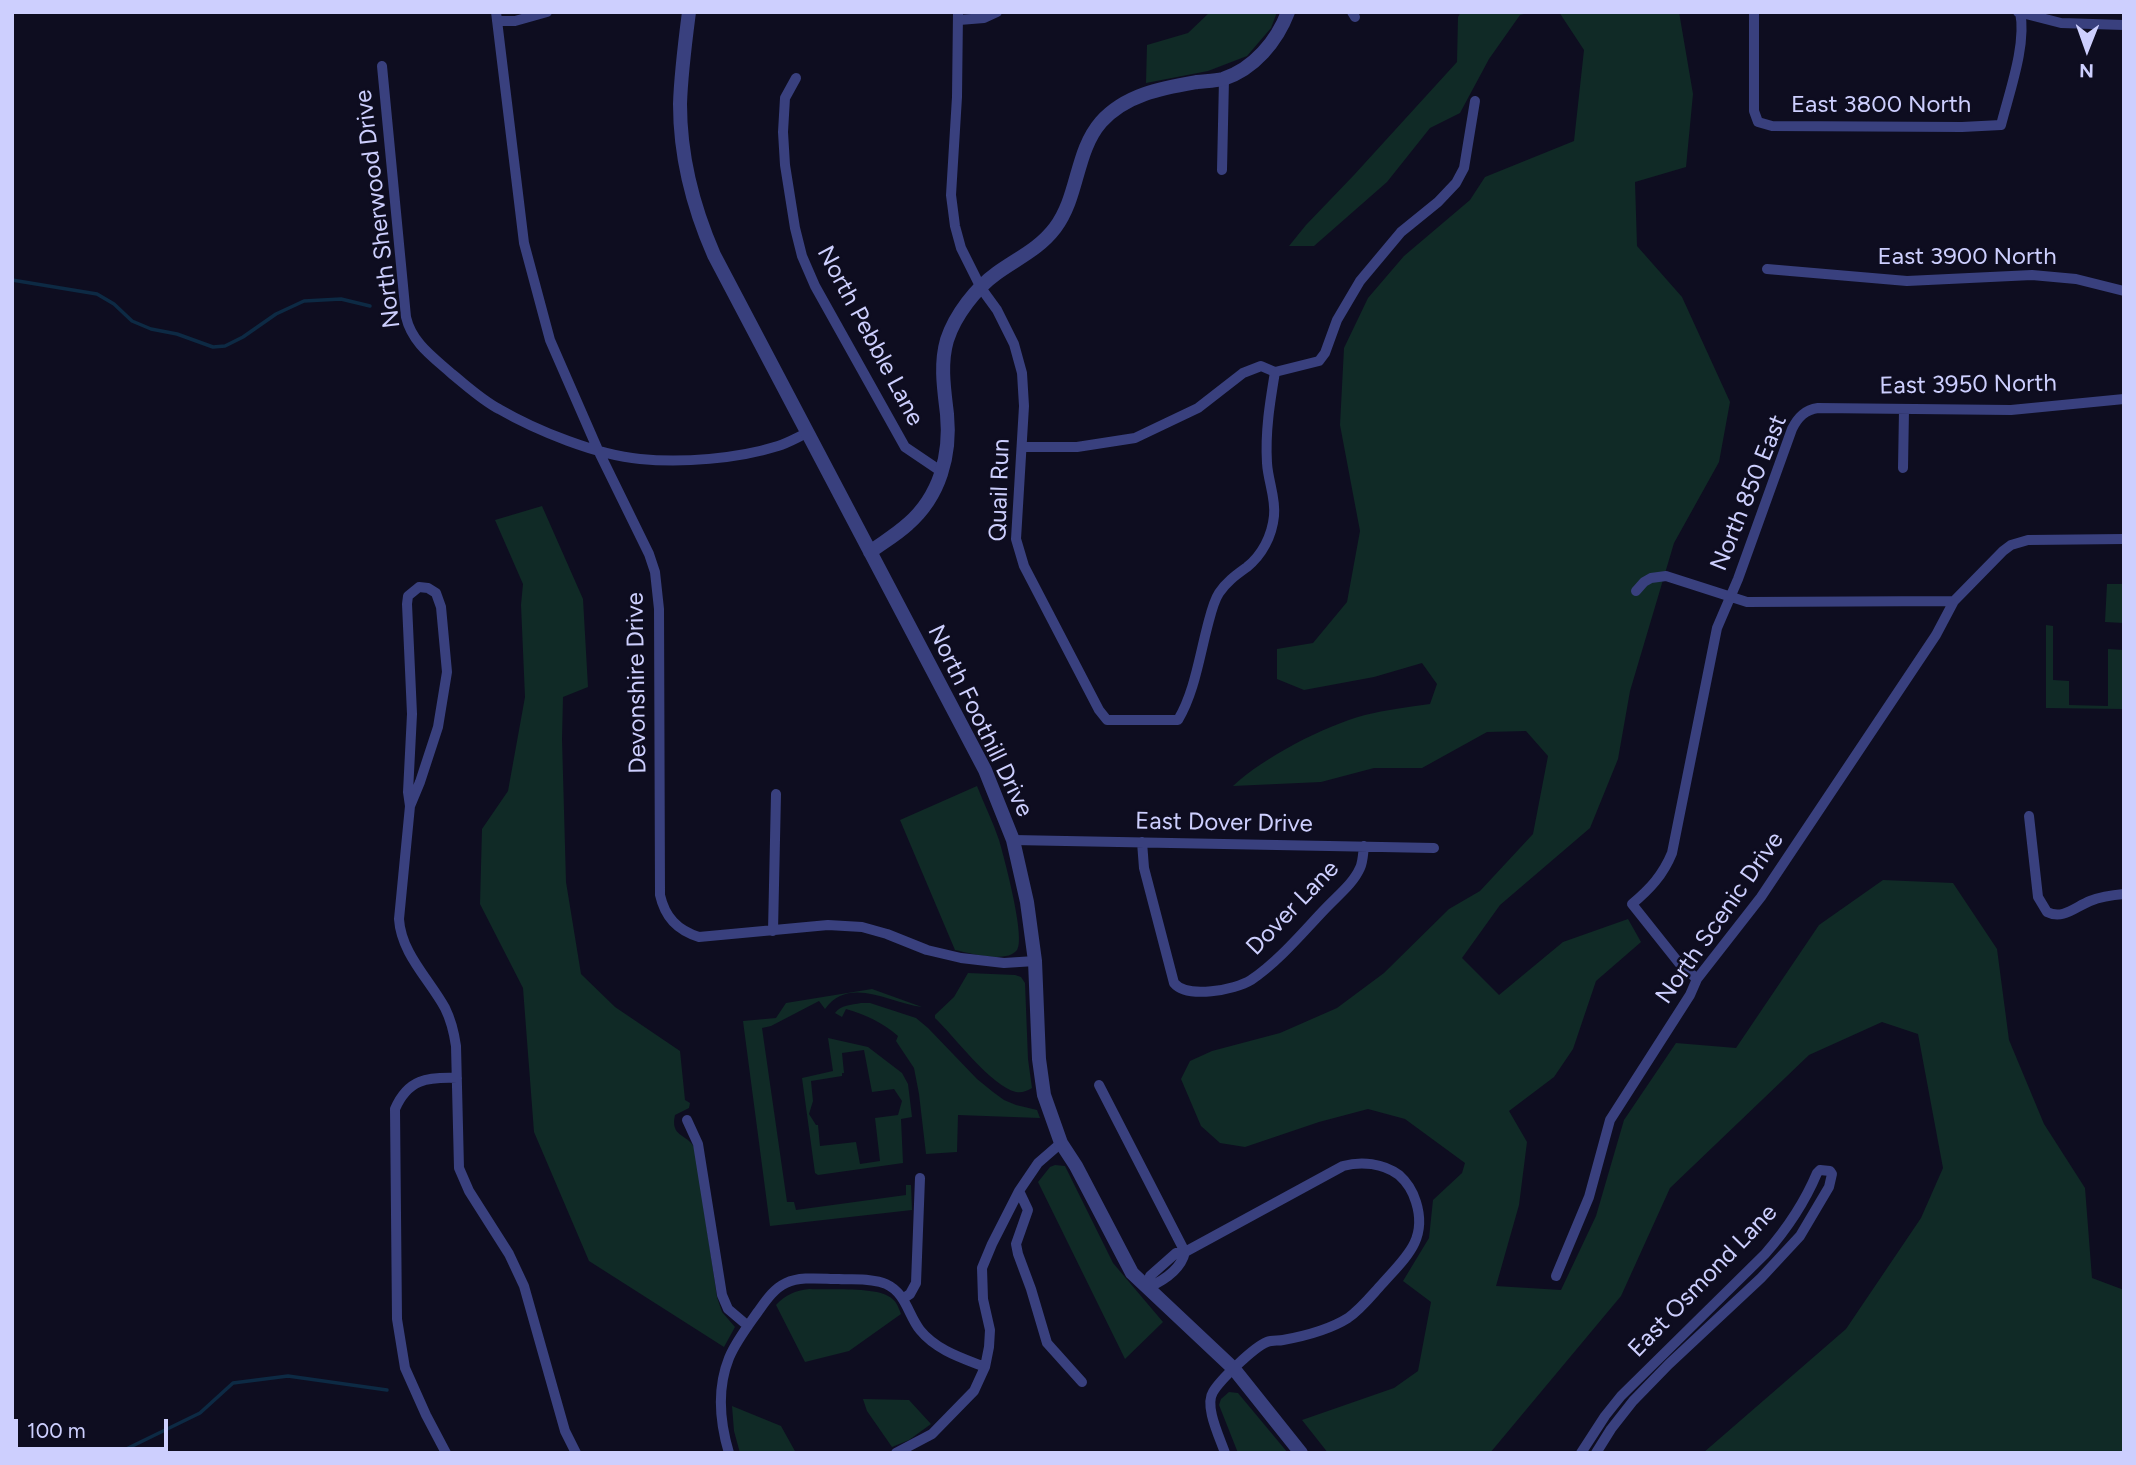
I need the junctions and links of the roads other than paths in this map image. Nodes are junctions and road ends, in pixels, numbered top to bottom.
1 (547, 12) edge
2 (689, 12) edge
3 (997, 12) edge
4 (1288, 12) edge
5 (1754, 12) edge
6 (2019, 12) edge
7 (959, 16) edge
8 (496, 17) edge
9 (2124, 25) edge
10 (382, 66) dead end
11 (796, 78) dead end
12 (1224, 79) junction
13 (1475, 101) dead end
14 (1222, 170) dead end
15 (1767, 269) dead end
16 (981, 288) junction
17 (2124, 291) edge
18 (1275, 372) junction
19 (2124, 399) edge
20 (1812, 409) joint
21 (1904, 410) junction
22 (807, 433) junction
23 (1022, 447) junction
24 (598, 450) junction
25 (1903, 468) dead end
26 (942, 472) junction
27 (2124, 539) edge
28 (870, 552) junction
29 (1636, 591) dead end
30 (1729, 597) junction
31 (1954, 601) junction
32 (776, 794) dead end
33 (410, 806) junction
34 (2029, 817) dead end
35 (1013, 840) junction
36 (1142, 842) junction
37 (1364, 846) junction
38 (1434, 848) dead end
39 (2124, 894) edge
40 (773, 930) junction
41 (1035, 961) junction
42 (1697, 979) junction
43 (457, 1078) junction
44 (1099, 1085) dead end
45 (687, 1119) dead end
46 (1061, 1143) junction
47 (920, 1178) dead end
48 (1019, 1191) junction
49 (1185, 1252) junction
50 (1556, 1276) dead end
51 (1147, 1288) junction
52 (904, 1298) junction
53 (748, 1326) junction
54 (985, 1367) junction
55 (1234, 1369) junction
56 (1082, 1382) dead end
57 (917, 1443) junction
58 (446, 1453) edge
59 (576, 1453) edge
60 (729, 1453) edge
61 (896, 1453) edge
62 (924, 1453) edge
63 (1225, 1453) edge
64 (1301, 1453) edge
65 (1581, 1453) edge
66 (1597, 1453) edge

1 - 8 street
2 - 22 street, North Foothill Drive
3 - 7 street
4 - 12 street
5 - 6 street, East 3800 North
6 - 9 street
7 - 16 street, Quail Run
8 - 24 street, Devonshire Drive
10 - 24 street, North Sherwood Drive
11 - 26 street, North Pebble Lane
12 - 14 street
12 - 16 street
13 - 18 street
15 - 17 street, East 3900 North
16 - 23 street, Quail Run
16 - 26 street
18 - 23 street
18 - 23 street, Quail Run
19 - 21 street, East 3950 North
20 - 21 street, East 3950 North
20 - 30 street, North 850 East
21 - 25 street
22 - 24 street, North Sherwood Drive
22 - 28 street, North Foothill Drive
24 - 40 street, Devonshire Drive
26 - 28 street
27 - 31 street, North Scenic Drive
28 - 35 street, North Foothill Drive
29 - 30 street
30 - 31 street
30 - 42 street, North 850 East
31 - 42 street, North Scenic Drive
32 - 40 street
33 - 33 street
33 - 43 street
34 - 39 street
35 - 36 street, East Dover Drive
35 - 41 street, North Foothill Drive
36 - 37 street, East Dover Drive
36 - 37 street, Dover Lane
37 - 38 street, East Dover Drive
40 - 41 street, Devonshire Drive
41 - 46 street, North Foothill Drive
42 - 50 street, North Scenic Drive
43 - 58 street
43 - 59 street
44 - 49 street
45 - 53 street
46 - 48 street
46 - 51 street, North Foothill Drive
47 - 52 street
48 - 54 street
48 - 56 street
49 - 51 street
49 - 55 street
51 - 55 street, North Foothill Drive
52 - 53 street
52 - 54 street
53 - 60 street
54 - 57 street
55 - 63 street
55 - 64 street, North Foothill Drive
57 - 61 street
57 - 62 street
65 - 66 street, East Osmond Lane

